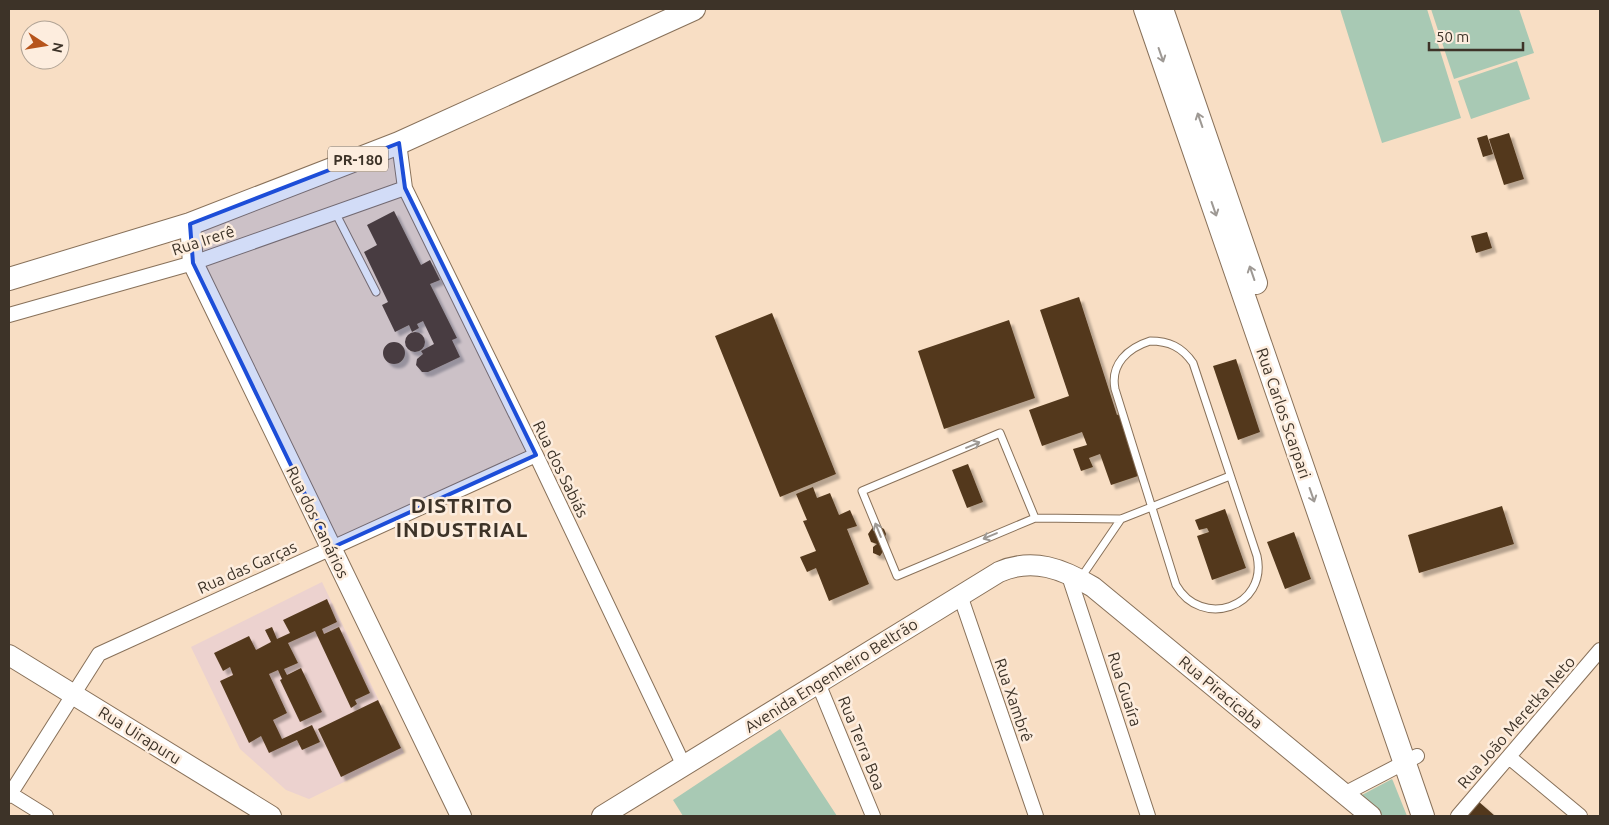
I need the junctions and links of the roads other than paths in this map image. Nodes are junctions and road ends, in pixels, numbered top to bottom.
1 (694, 9) edge
2 (1145, 9) edge
3 (1162, 9) edge
4 (399, 144) junction
5 (405, 188) junction
6 (335, 212) junction
7 (190, 224) junction
8 (193, 263) junction
9 (9, 279) edge
10 (376, 292) dead end
11 (9, 314) edge
12 (536, 455) junction
13 (1230, 476) junction
14 (1152, 507) junction
15 (1035, 518) junction
16 (1121, 519) junction
17 (331, 548) junction
18 (1074, 576) junction
19 (960, 595) junction
20 (1369, 638) junction
21 (1600, 650) edge
22 (9, 655) edge
23 (818, 683) junction
24 (73, 694) junction
25 (1508, 757) junction
26 (1411, 759) junction
27 (684, 766) junction
28 (9, 794) edge
29 (1344, 794) junction
30 (46, 816) edge
31 (270, 816) edge
32 (461, 816) edge
33 (602, 816) edge
34 (873, 816) edge
35 (1036, 816) edge
36 (1148, 816) edge
37 (1371, 816) edge
38 (1423, 816) edge
39 (1438, 816) edge
40 (1458, 816) edge
41 (1580, 816) edge

1 - 4 main road, PR-180
2 -> 20 main road, Rua Carlos Scarpari
20 -> 3 main road, Rua Carlos Scarpari
4 - 5 street, Rua dos Sabiás
4 - 7 main road, PR-180
5 - 6 street, Rua Irerê
5 - 12 street, Rua dos Sabiás
6 - 8 street, Rua Irerê
6 - 10 lane
7 - 8 street, Rua dos Canários
7 - 9 main road, PR-180
8 - 11 street, Rua Irerê
8 - 17 street, Rua dos Canários
12 - 17 street, Rua das Garças
12 - 27 street, Rua dos Sabiás
13 - 14 lane
13 - 14 lane
13 - 14 lane
14 - 16 lane
15 -> 15 lane
15 - 16 lane
16 - 18 lane
17 - 24 street, Rua das Garças
17 - 32 street, Rua dos Canários
18 - 19 street, Avenida Engenheiro Beltrão
18 - 29 street, Rua Piracicaba
18 - 36 street, Rua Guaíra
19 - 23 street, Avenida Engenheiro Beltrão
19 - 35 street, Rua Xambrê
20 - 26 main road, Rua Carlos Scarpari
21 - 25 street, Rua João Meretka Neto
22 - 24 street, Rua Uirapuru
23 - 27 street, Avenida Engenheiro Beltrão
23 - 34 street, Rua Terra Boa
24 - 28 street, Rua das Garças
24 - 31 street, Rua Uirapuru
25 - 40 street, Rua João Meretka Neto
25 - 41 street
26 - 29 street
26 - 38 main road, Rua Carlos Scarpari
26 - 39 main road, Rua Carlos Scarpari
27 - 33 street, Avenida Engenheiro Beltrão
28 - 30 street
29 - 37 street, Rua Piracicaba

